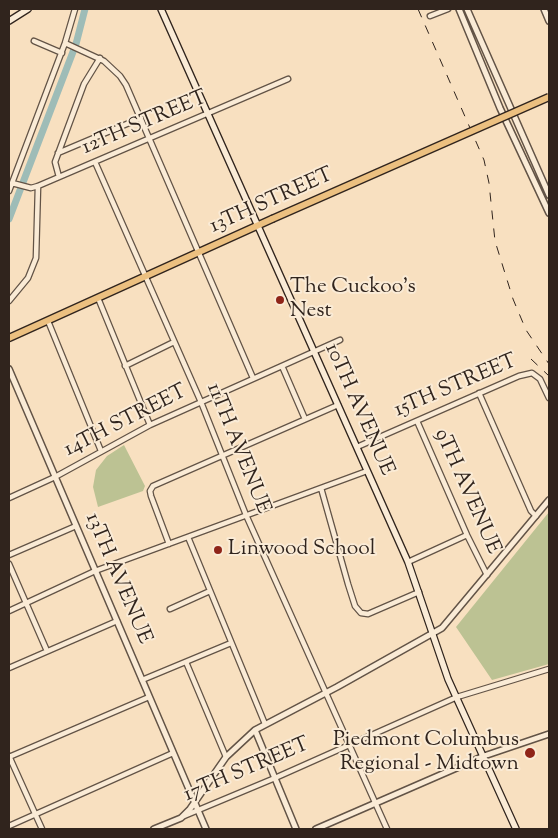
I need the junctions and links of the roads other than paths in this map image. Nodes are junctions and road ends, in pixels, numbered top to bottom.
1 (28, 9) edge
2 (75, 9) edge
3 (161, 9) edge
4 (448, 9) edge
5 (459, 9) edge
6 (467, 9) edge
7 (544, 9) edge
8 (430, 16) dead end
9 (9, 21) edge
10 (549, 21) edge
11 (34, 41) dead end
12 (66, 43) junction
13 (62, 53) junction
14 (100, 58) junction
15 (288, 79) dead end
16 (549, 97) edge
17 (208, 115) junction
18 (142, 118) junction
19 (151, 138) junction
20 (58, 153) junction
21 (95, 162) junction
22 (59, 177) junction
23 (12, 183) junction
24 (38, 186) junction
25 (9, 191) edge
26 (549, 195) edge
27 (549, 213) edge
28 (258, 225) junction
29 (197, 252) junction
30 (145, 277) junction
31 (98, 298) junction
32 (9, 301) edge
33 (48, 320) junction
34 (9, 338) edge
35 (340, 340) dead end
36 (174, 342) junction
37 (315, 351) junction
38 (125, 366) junction
39 (282, 366) junction
40 (9, 369) edge
41 (253, 378) junction
42 (480, 393) junction
43 (549, 398) edge
44 (201, 402) junction
45 (338, 405) junction
46 (305, 419) junction
47 (417, 421) junction
48 (150, 425) junction
49 (357, 447) junction
50 (101, 451) junction
51 (222, 456) junction
52 (367, 471) junction
53 (55, 476) junction
54 (321, 488) junction
55 (9, 498) edge
56 (549, 500) edge
57 (246, 515) junction
58 (536, 516) junction
59 (76, 526) junction
60 (467, 535) junction
61 (188, 537) junction
62 (169, 544) junction
63 (9, 554) edge
64 (408, 562) junction
65 (9, 564) edge
66 (96, 571) junction
67 (487, 575) junction
68 (210, 591) junction
69 (419, 592) junction
70 (27, 603) junction
71 (170, 608) dead end
72 (9, 611) edge
73 (117, 621) junction
74 (434, 634) junction
75 (231, 643) junction
76 (47, 651) junction
77 (186, 662) junction
78 (9, 668) edge
79 (549, 670) edge
80 (142, 680) junction
81 (324, 694) junction
82 (150, 697) junction
83 (457, 697) junction
84 (266, 724) junction
85 (255, 730) junction
86 (549, 734) edge
87 (348, 744) junction
88 (173, 752) junction
89 (9, 756) edge
90 (484, 756) junction
91 (226, 757) junction
92 (275, 778) junction
93 (195, 802) junction
94 (375, 804) junction
95 (198, 810) junction
96 (35, 814) junction
97 (181, 818) junction
98 (9, 826) edge
99 (42, 829) edge
100 (154, 829) edge
101 (206, 829) edge
102 (296, 829) edge
103 (316, 829) edge
104 (387, 829) edge
105 (516, 829) edge

1 - 9 main road
2 - 12 street
3 - 17 main road, 10TH AVENUE
4 - 8 street
5 - 27 street
6 - 26 street
7 - 10 street
11 - 13 street
12 - 13 street
12 - 14 street
13 - 23 street
14 - 18 street
14 - 20 street
15 - 17 street, 12TH STREET
16 - 28 main road, 13TH STREET, bridge
17 - 19 street, 12TH STREET
17 - 28 main road, 10TH AVENUE
18 - 19 street
18 - 20 street
19 - 21 street, 12TH STREET
19 - 29 street
20 - 22 street
21 - 22 street, 12TH STREET
21 - 30 street, 11TH AVENUE
22 - 24 street, 12TH STREET
23 - 24 street, 12TH STREET
23 - 25 street
24 - 32 street
28 - 29 main road, 13TH STREET
28 - 37 main road, 10TH AVENUE
29 - 30 main road, 13TH STREET
29 - 41 street
30 - 31 main road, 13TH STREET
30 - 36 street, 11TH AVENUE
31 - 33 main road, 13TH STREET
31 - 38 street
33 - 34 main road, 13TH STREET
33 - 50 street
35 - 37 street, 14TH STREET
36 - 38 street
36 - 44 street, 11TH AVENUE
37 - 39 street, 14TH STREET
37 - 45 main road, 10TH AVENUE
38 - 48 street
39 - 41 street, 14TH STREET
39 - 46 street
40 - 53 street, 13TH AVENUE
41 - 44 street, 14TH STREET
42 - 43 street, 15TH STREET
42 - 47 street, 15TH STREET
42 - 58 street
44 - 48 street, 14TH STREET
44 - 51 street, 11TH AVENUE
45 - 46 street
45 - 49 main road, 10TH AVENUE
46 - 51 street
47 - 49 street, 15TH STREET
47 - 60 street, 9TH AVENUE
48 - 50 street, 14TH STREET
49 - 52 main road, 10TH AVENUE
50 - 53 street, 14TH STREET
51 - 57 street, 11TH AVENUE
51 - 62 street
52 - 54 street
52 - 64 main road, 10TH AVENUE
53 - 55 street, 14TH STREET
53 - 59 street, 13TH AVENUE
54 - 57 street
54 - 69 street
56 - 58 street
57 - 61 street
57 - 81 street, 11TH AVENUE
58 - 67 street
59 - 63 street
59 - 66 street, 13TH AVENUE
60 - 64 street
60 - 67 street, 9TH AVENUE
61 - 62 street
61 - 68 street
62 - 66 street
64 - 69 main road, 10TH AVENUE
65 - 70 street
66 - 70 street
66 - 73 street, 13TH AVENUE
67 - 74 street
68 - 71 street
68 - 75 street
69 - 74 main road, 10TH AVENUE
70 - 72 street
70 - 76 street
73 - 76 street
73 - 80 street, 13TH AVENUE
74 - 81 street
74 - 83 main road, 10TH AVENUE
75 - 77 street
75 - 84 street
76 - 78 street
77 - 80 street
77 - 91 street
79 - 83 street, 17TH STREET
80 - 82 street, 13TH AVENUE
81 - 84 street
81 - 87 street, 11TH AVENUE
82 - 88 street, 13TH AVENUE
82 - 89 street
83 - 87 street, 17TH STREET
83 - 90 main road, 10TH AVENUE
84 - 85 street
85 - 91 street
85 - 92 street
86 - 90 street
87 - 92 street, 17TH STREET
87 - 94 street, 11TH AVENUE
88 - 93 street, 13TH AVENUE
88 - 96 street
89 - 96 street
90 - 94 street
90 - 105 main road, 10TH AVENUE
91 - 93 street
92 - 95 street, 17TH STREET
92 - 102 street
93 - 95 street, 13TH AVENUE
93 - 97 street
94 - 103 street
94 - 104 street, 11TH AVENUE
95 - 97 street, 17TH STREET
95 - 101 street, 13TH AVENUE
96 - 98 street
96 - 99 street
97 - 100 street, 17TH STREET

